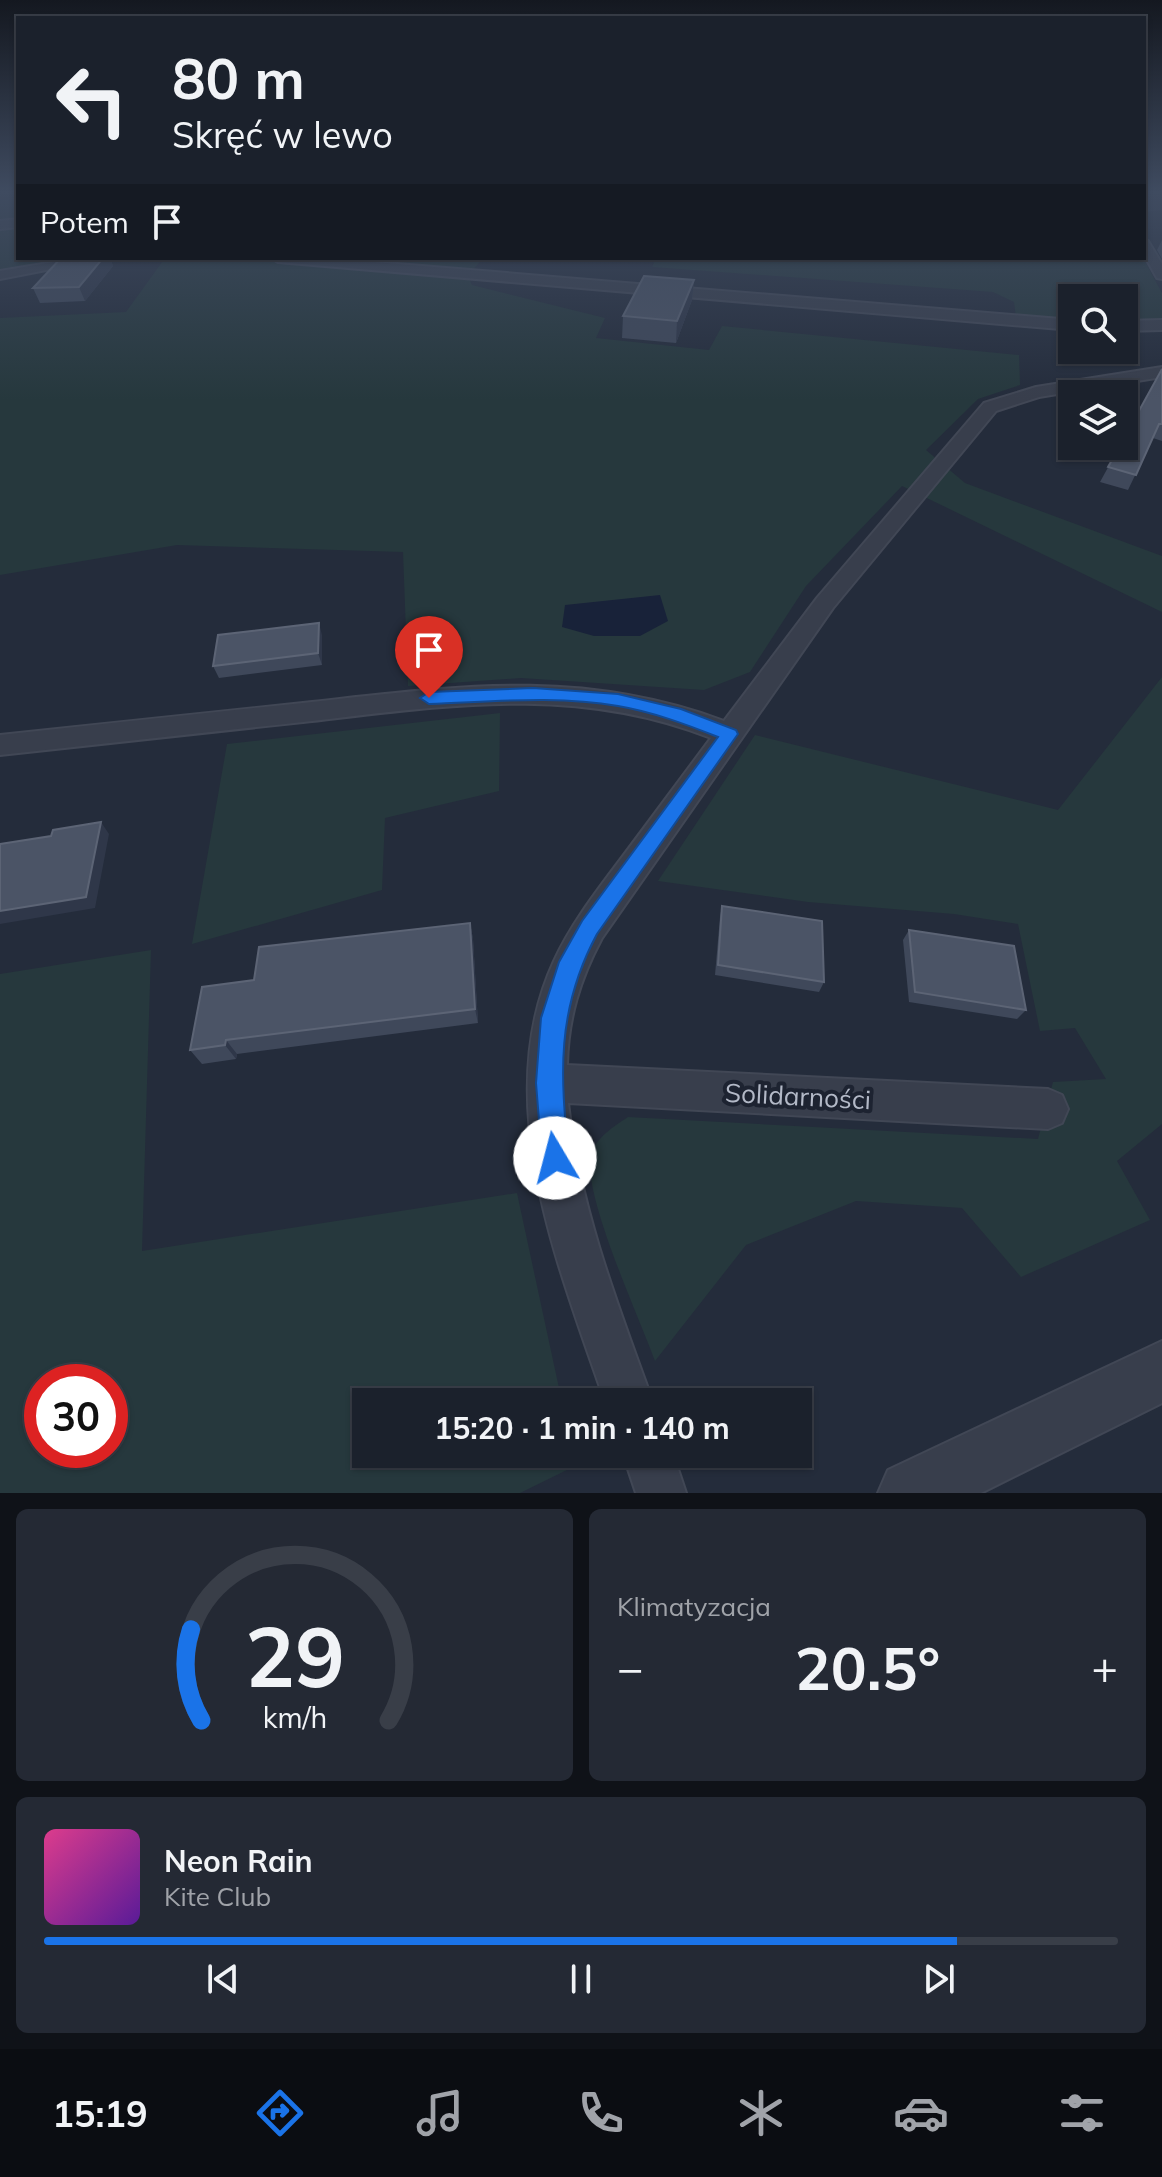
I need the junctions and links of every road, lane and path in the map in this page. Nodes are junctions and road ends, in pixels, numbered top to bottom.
1 (85, 261) edge
2 (310, 261) edge
3 (2, 275) dead end
4 (1058, 324) edge
5 (1162, 325) edge
6 (1138, 326) edge
7 (1162, 372) edge
8 (729, 734) junction
9 (0, 745) edge
10 (549, 1083) junction
11 (1048, 1109) dead end
12 (1162, 1371) edge
13 (624, 1388) edge
14 (653, 1468) edge
15 (661, 1493) edge
16 (911, 1493) edge

1 - 3 street
2 - 4 street
5 - 6 street
7 - 8 street
8 - 9 street
8 - 10 street
10 - 11 street, Solidarności
10 - 13 street
12 - 16 street
14 - 15 street

